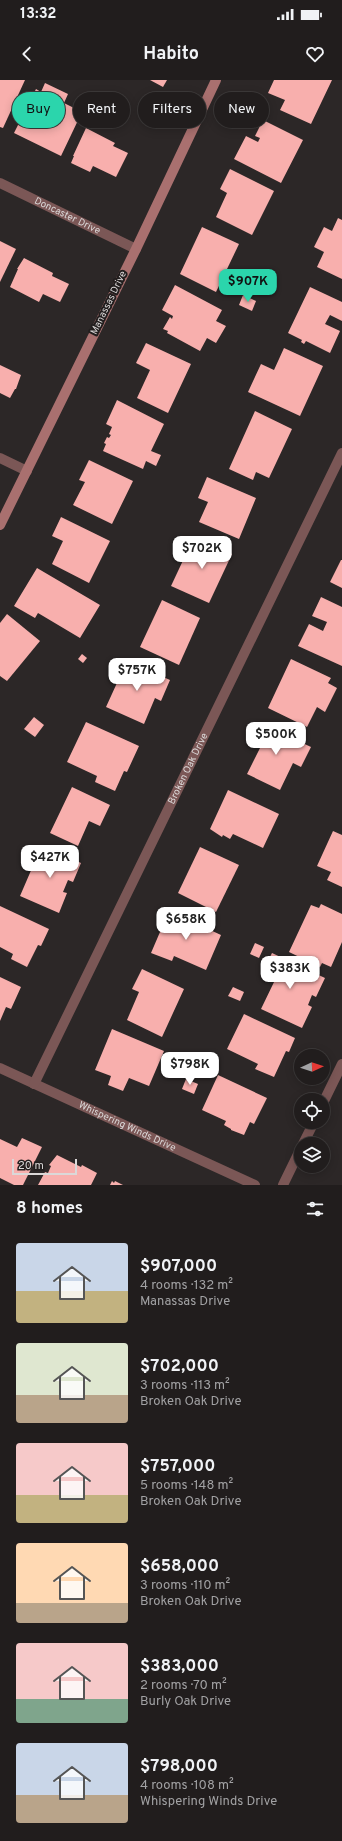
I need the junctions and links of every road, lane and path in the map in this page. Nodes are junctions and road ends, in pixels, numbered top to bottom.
1 (216, 80) edge
2 (0, 183) edge
3 (136, 249) junction
4 (342, 453) edge
5 (0, 458) edge
6 (27, 471) junction
7 (0, 524) edge
8 (342, 1064) edge
9 (0, 1068) edge
10 (34, 1084) junction
11 (328, 1093) edge
12 (294, 1162) edge
13 (255, 1185) edge
14 (283, 1185) edge

1 - 3 street, Manassas Drive
2 - 3 street, Doncaster Drive
3 - 6 street, Manassas Drive
4 - 10 street, Broken Oak Drive
5 - 6 street
6 - 7 street, Manassas Drive
8 - 11 street
9 - 10 street, Whispering Winds Drive
10 - 13 street, Whispering Winds Drive
12 - 14 street

